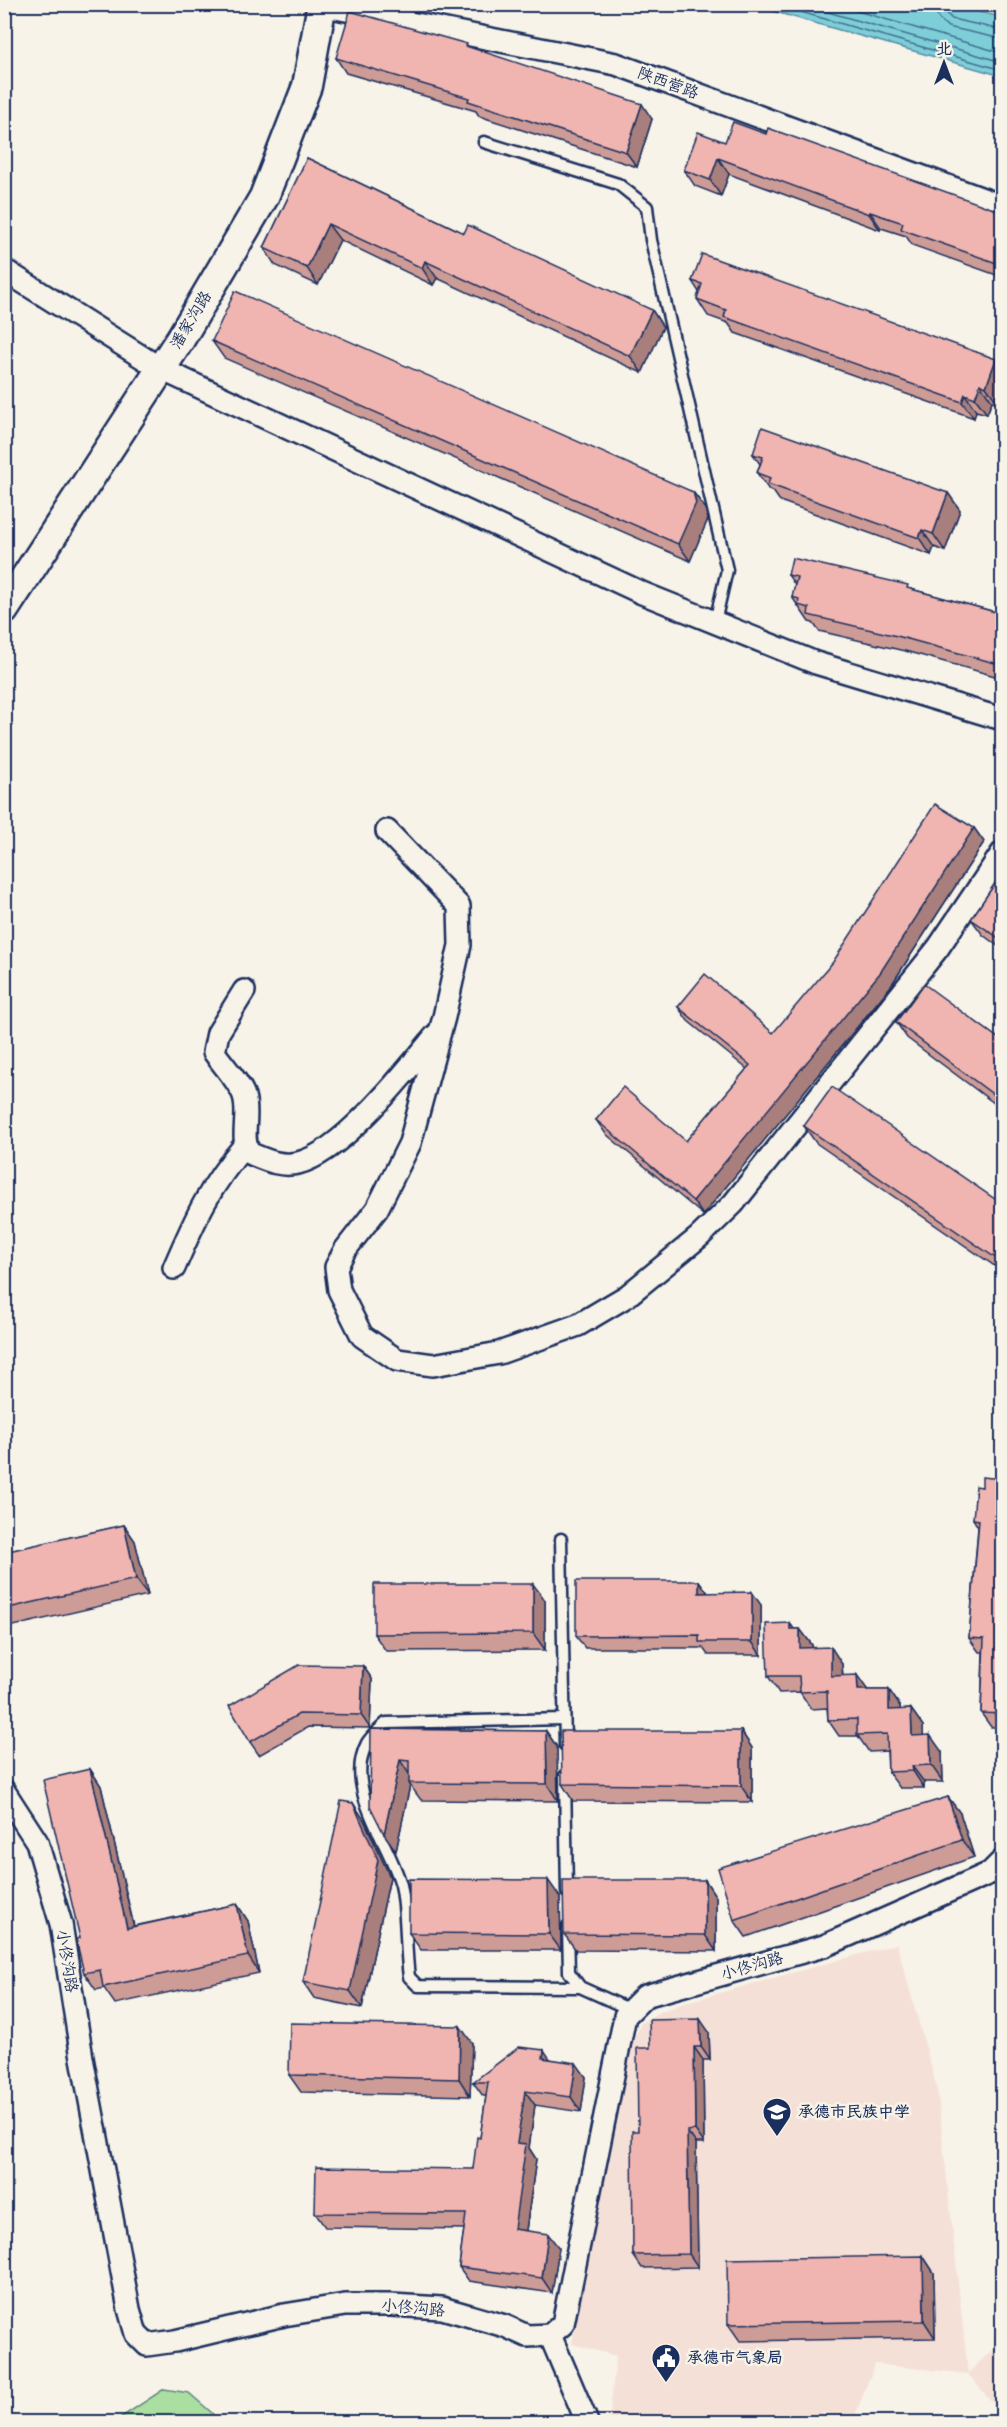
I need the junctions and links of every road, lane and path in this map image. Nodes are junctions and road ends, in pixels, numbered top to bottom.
1 (322, 5) edge
2 (484, 142) dead end
3 (1002, 206) edge
4 (4, 270) edge
5 (161, 369) junction
6 (4, 610) edge
7 (715, 622) junction
8 (1002, 719) edge
9 (387, 831) dead end
10 (1002, 853) edge
11 (244, 991) dead end
12 (440, 1030) junction
13 (245, 1146) junction
14 (174, 1268) dead end
15 (561, 1539) dead end
16 (564, 1719) junction
17 (4, 1791) edge
18 (1002, 1861) edge
19 (580, 1987) junction
20 (631, 2010) junction
21 (550, 2335) junction
22 (587, 2422) edge

1 - 3 street, 陕西营路
1 - 5 street, 潘家沟路
2 - 7 lane
4 - 5 street
5 - 6 street, 潘家沟路
5 - 7 street
7 - 8 street
9 - 12 street
10 - 12 street
11 - 13 street
12 - 13 street
13 - 14 street
15 - 16 lane
16 - 19 lane
16 - 19 lane
17 - 21 street, 小佟沟路
18 - 20 street, 小佟沟路
19 - 20 lane
20 - 21 street
21 - 22 street

